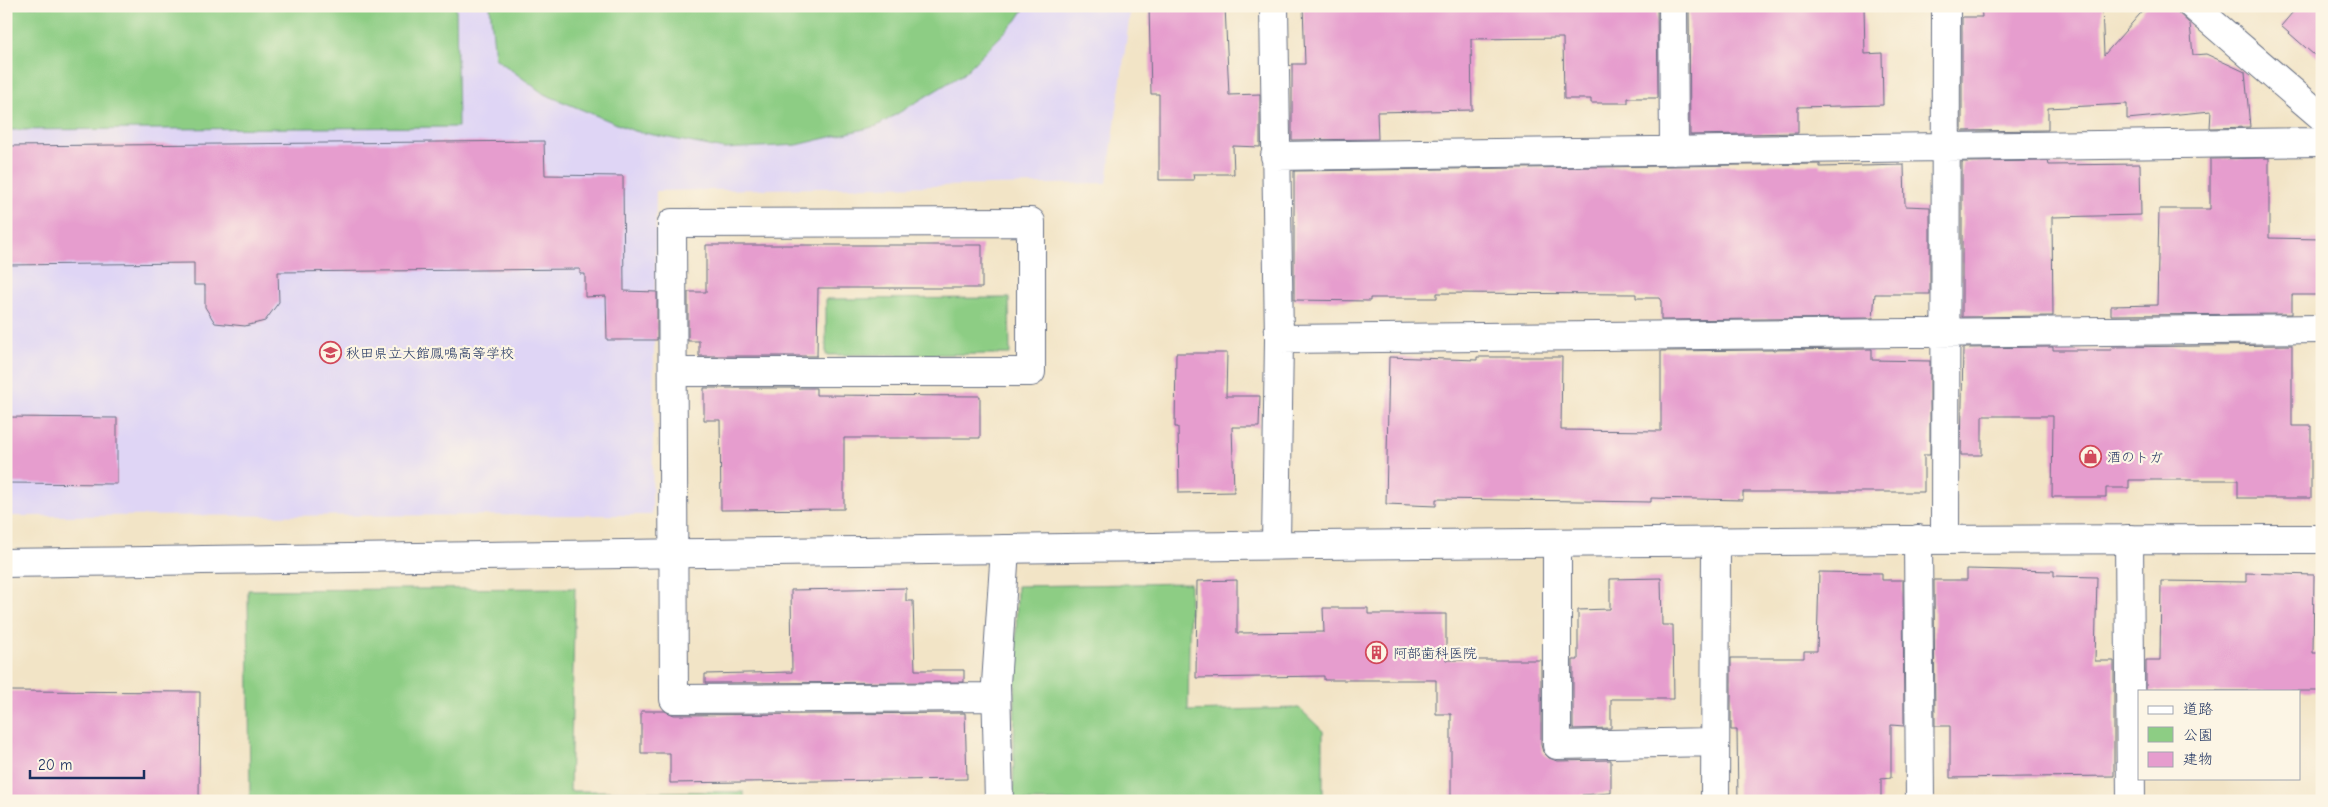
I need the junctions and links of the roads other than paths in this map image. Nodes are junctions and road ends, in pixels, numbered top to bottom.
1 (1274, 6) edge
2 (1673, 6) edge
3 (1946, 6) edge
4 (2193, 6) edge
5 (2322, 117) edge
6 (2322, 142) edge
7 (1947, 147) junction
8 (1674, 151) junction
9 (1276, 156) junction
10 (2322, 329) edge
11 (1946, 334) junction
12 (1279, 340) junction
13 (673, 372) junction
14 (1918, 539) junction
15 (1945, 539) junction
16 (2129, 539) junction
17 (2322, 539) edge
18 (1716, 541) junction
19 (1276, 544) junction
20 (1557, 544) junction
21 (1005, 549) junction
22 (672, 554) junction
23 (6, 563) edge
24 (996, 697) junction
25 (1714, 742) junction
26 (999, 801) edge
27 (1715, 801) edge
28 (1920, 801) edge
29 (2131, 801) edge

1 - 9 street
2 - 8 street
3 - 7 street
4 - 5 street
6 - 7 street
7 - 8 street
7 - 11 street
8 - 9 street
9 - 12 street
10 - 11 street
11 - 12 street
11 - 15 street
12 - 19 street
13 - 13 street
13 - 22 street
14 - 15 street
14 - 18 street
14 - 28 street
15 - 16 street
16 - 17 street
16 - 29 street
18 - 20 street
18 - 25 street
19 - 20 street
19 - 21 street
20 - 25 street
21 - 22 street
21 - 24 street
22 - 23 street
22 - 24 street
24 - 26 street
25 - 27 street

